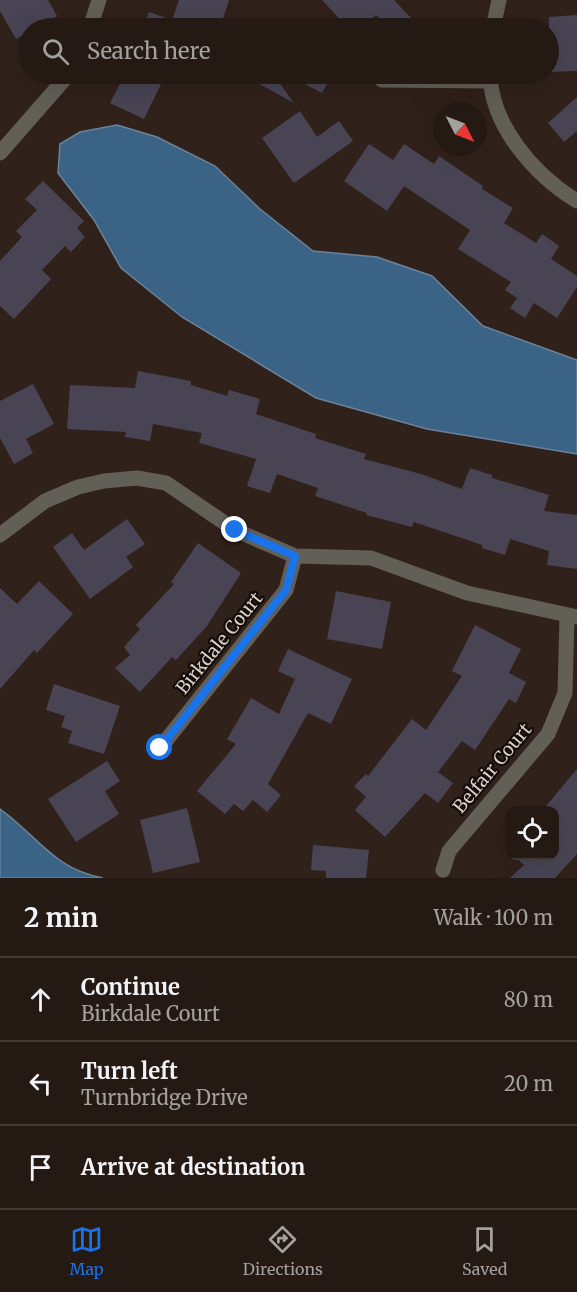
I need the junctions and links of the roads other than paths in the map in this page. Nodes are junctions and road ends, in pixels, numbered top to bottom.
1 (99, 0) edge
2 (499, 0) edge
3 (93, 18) edge
4 (495, 18) edge
5 (60, 84) edge
6 (491, 84) edge
7 (0, 153) edge
8 (577, 201) edge
9 (0, 535) edge
10 (295, 556) junction
11 (572, 617) edge
12 (160, 748) dead end
13 (443, 870) dead end

1 - 3 street
2 - 4 street
5 - 7 street
6 - 8 street
9 - 10 street
10 - 11 street
10 - 12 street, Birkdale Court
11 - 13 street, Belfair Court

